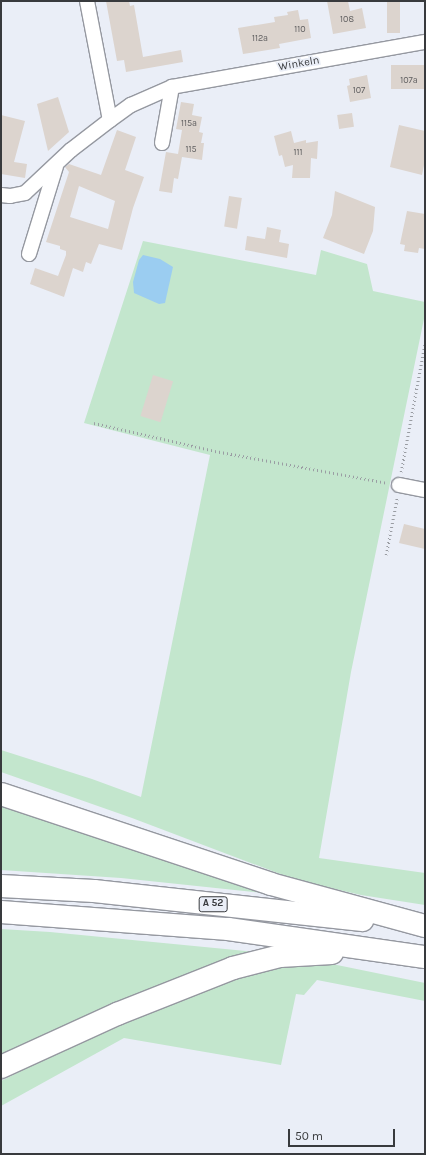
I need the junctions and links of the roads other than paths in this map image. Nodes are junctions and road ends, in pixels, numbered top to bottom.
1 (87, 1) edge
2 (425, 42) edge
3 (172, 87) junction
4 (110, 120) junction
5 (162, 143) dead end
6 (56, 163) junction
7 (1, 195) edge
8 (29, 254) dead end
9 (399, 485) road end
10 (425, 490) edge
11 (1, 794) edge
12 (1, 886) edge
13 (1, 912) edge
14 (425, 927) edge
15 (377, 950) junction
16 (425, 957) edge
17 (1, 1067) edge

1 - 4 street
2 - 3 street, Winkeln
3 - 4 street, Winkeln
3 - 5 street
4 - 6 street, Winkeln
6 - 7 street, Winkeln
6 - 8 street
9 - 10 street
11 - 14 highway
12 - 14 highway, A 52
13 - 15 highway, A 52
15 - 16 highway, A 52
15 - 17 highway

